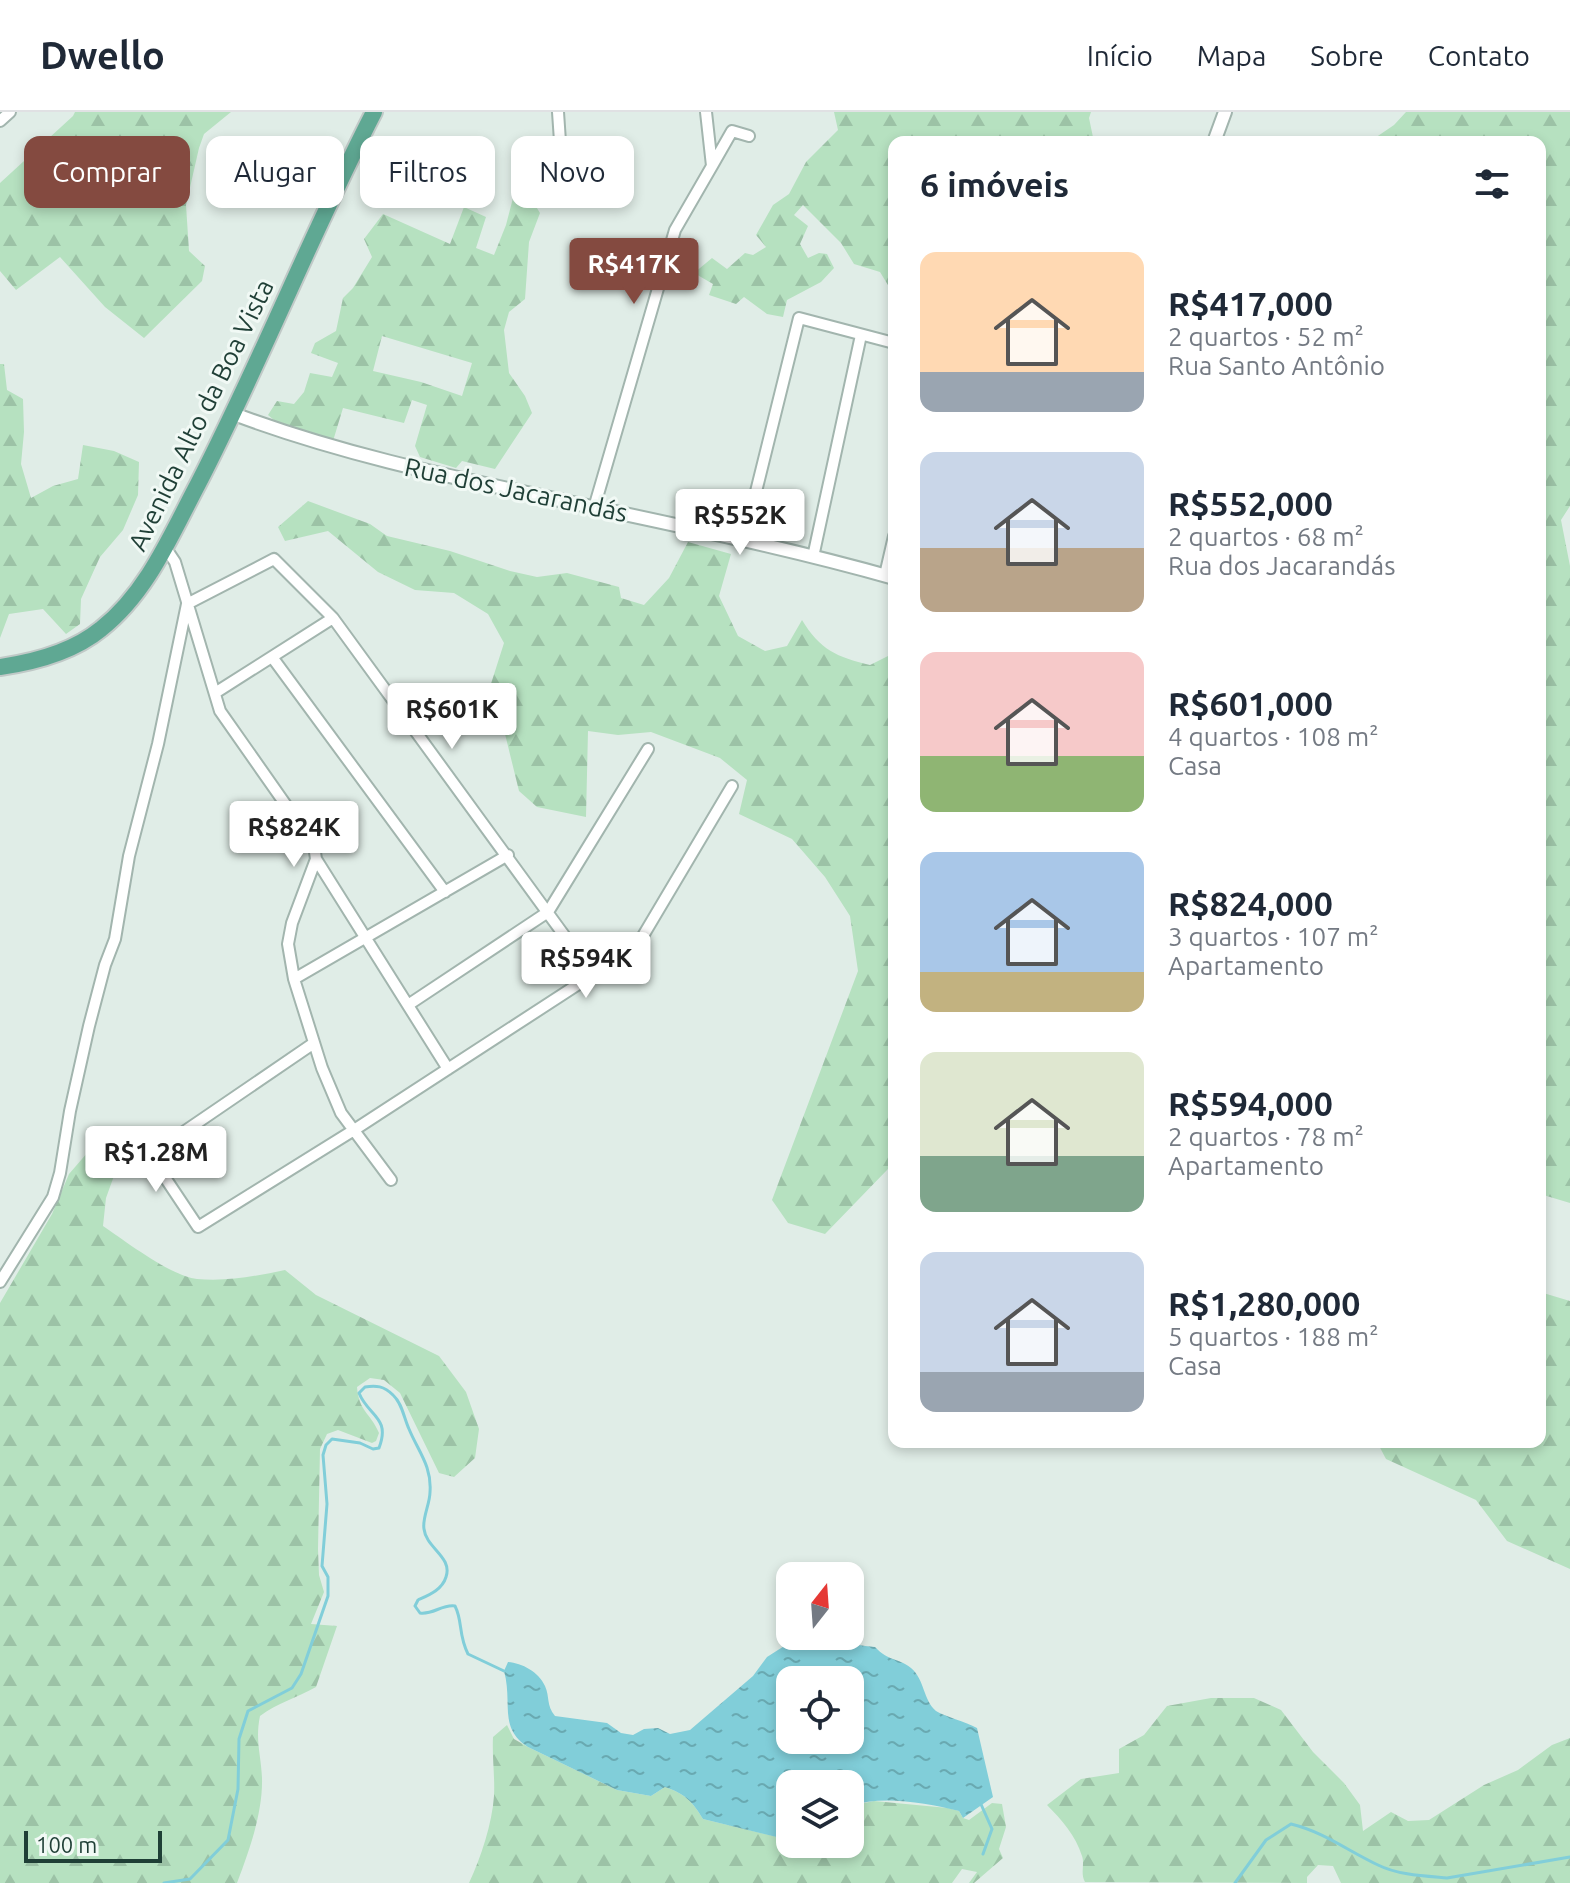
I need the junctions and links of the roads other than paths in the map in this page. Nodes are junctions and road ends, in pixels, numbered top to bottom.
1 (10, 112) edge
2 (374, 112) edge
3 (558, 112) edge
4 (706, 112) edge
5 (1225, 112) edge
6 (0, 121) edge
7 (560, 136) edge
8 (749, 136) dead end
9 (1216, 136) edge
10 (712, 166) junction
11 (861, 335) junction
12 (888, 342) edge
13 (234, 414) junction
14 (594, 508) junction
15 (744, 540) junction
16 (165, 547) junction
17 (813, 557) junction
18 (888, 576) edge
19 (187, 604) junction
20 (333, 618) junction
21 (272, 657) junction
22 (0, 667) edge
23 (215, 693) junction
24 (648, 749) dead end
25 (732, 786) dead end
26 (508, 855) junction
27 (316, 859) junction
28 (445, 892) junction
29 (548, 912) junction
30 (366, 938) junction
31 (593, 975) junction
32 (294, 979) junction
33 (408, 1005) junction
34 (314, 1043) junction
35 (448, 1069) junction
36 (354, 1130) junction
37 (391, 1180) dead end
38 (0, 1282) edge

1 - 6 street
2 - 13 main road, Avenida Alto da Boa Vista
3 - 7 street
4 - 10 street
5 - 9 street
8 - 10 street
10 - 14 street
11 - 12 street
11 - 15 street
11 - 17 street
13 - 14 street, Rua dos Jacarandás
13 - 16 main road, Avenida Alto da Boa Vista
14 - 15 street, Rua dos Jacarandás
15 - 17 street, Rua dos Jacarandás
16 - 19 street
16 - 22 main road, Avenida Alto da Boa Vista
17 - 18 street, Rua dos Jacarandás
19 - 20 street
19 - 23 street
19 - 38 street
20 - 21 street
20 - 26 street
21 - 23 street
21 - 28 street
23 - 27 street
24 - 29 street
25 - 31 street
26 - 28 street
26 - 29 street
27 - 30 street
27 - 32 street
28 - 30 street
29 - 31 street
29 - 33 street
30 - 32 street
30 - 33 street
31 - 35 street
32 - 34 street
33 - 35 street
34 - 36 street
34 - 36 street
35 - 36 street
36 - 37 street

